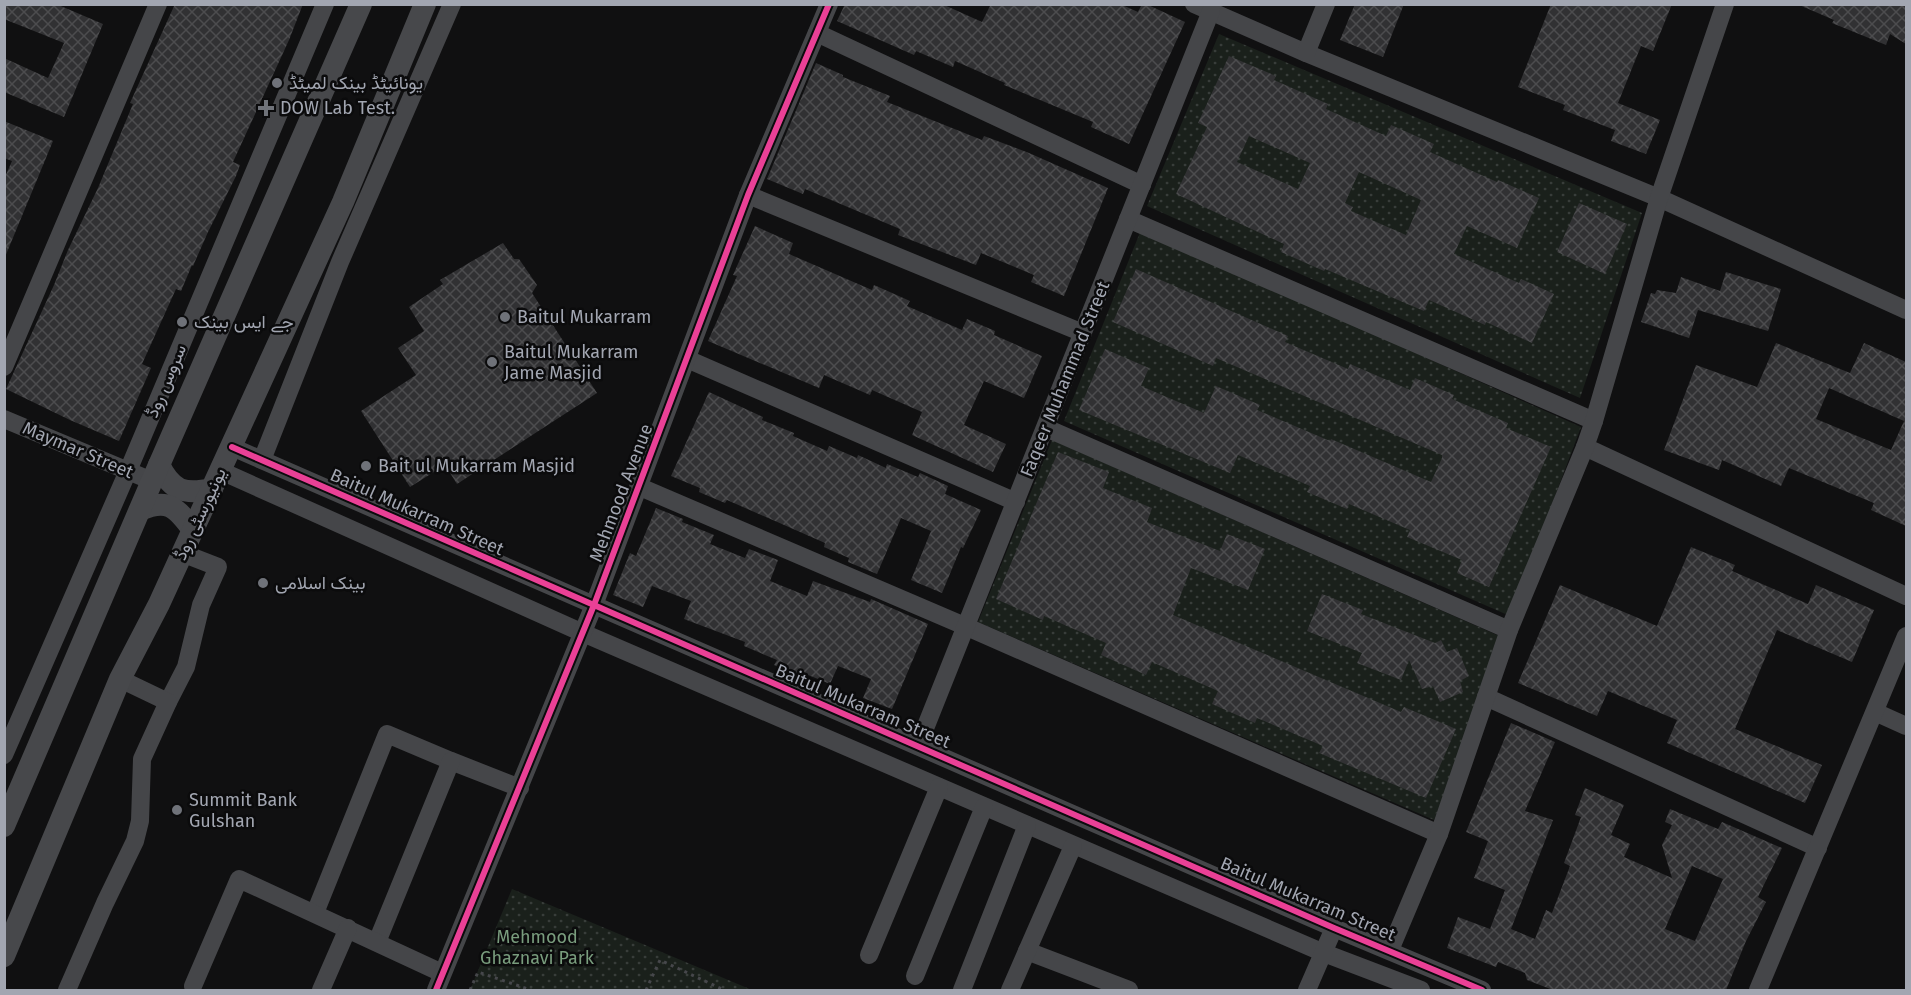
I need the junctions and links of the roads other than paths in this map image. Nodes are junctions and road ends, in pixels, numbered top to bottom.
1 (158, 4) edge
2 (325, 4) edge
3 (361, 4) edge
4 (425, 4) edge
5 (452, 4) edge
6 (828, 4) edge
7 (1326, 4) edge
8 (1725, 4) edge
9 (1203, 8) edge
10 (817, 33) junction
11 (1306, 53) junction
12 (391, 115) junction
13 (1142, 185) junction
14 (748, 195) junction
15 (1659, 198) junction
16 (1128, 219) junction
17 (1906, 310) edge
18 (1083, 333) junction
19 (687, 358) junction
20 (4, 367) edge
21 (4, 420) edge
22 (1594, 421) junction
23 (1046, 428) junction
24 (232, 447) junction
25 (1585, 447) junction
26 (262, 460) junction
27 (128, 471) junction
28 (155, 473) junction
29 (216, 480) junction
30 (640, 487) junction
31 (1016, 502) junction
32 (140, 510) junction
33 (193, 530) junction
34 (182, 553) junction
35 (1906, 596) edge
36 (594, 605) junction
37 (967, 627) junction
38 (1509, 630) junction
39 (583, 633) junction
40 (1906, 636) edge
41 (120, 679) junction
42 (35, 686) junction
43 (60, 695) junction
44 (1486, 697) junction
45 (168, 702) junction
46 (1875, 712) junction
47 (1906, 726) edge
48 (8, 735) edge
49 (918, 746) junction
50 (4, 755) edge
51 (451, 761) junction
52 (939, 787) junction
53 (520, 788) junction
54 (984, 807) junction
55 (1027, 825) junction
56 (4, 826) edge
57 (1438, 834) junction
58 (1074, 846) junction
59 (1818, 848) junction
60 (315, 914) junction
61 (348, 928) junction
62 (1334, 928) junction
63 (377, 942) junction
64 (1390, 950) junction
65 (1027, 951) junction
66 (1324, 953) junction
67 (4, 956) edge
68 (869, 956) dead end
69 (915, 976) dead end
70 (439, 982) edge
71 (193, 986) dead end
72 (68, 990) edge
73 (321, 990) edge
74 (962, 990) edge
75 (1010, 990) edge
76 (1129, 990) edge
77 (1307, 990) edge
78 (1421, 990) edge
79 (1482, 990) edge
80 (1758, 990) edge

1 - 20 street
2 - 27 street, سروس روڈ
3 - 28 main road
4 - 12 main road, یونیورسٹی روڈ
5 - 12 street
6 - 10 street, Mehmood Avenue
7 - 11 street
8 - 15 street
9 - 11 street
9 - 13 street, Faqeer Muhammad Street
10 - 13 street
10 - 14 street, Mehmood Avenue
11 - 15 street
12 - 24 main road, یونیورسٹی روڈ
12 - 26 street
13 - 16 street, Faqeer Muhammad Street
14 - 18 street
14 - 19 street, Mehmood Avenue
15 - 17 street
15 - 22 street
16 - 18 street, Faqeer Muhammad Street
16 - 22 street
18 - 23 street, Faqeer Muhammad Street
19 - 30 street, Mehmood Avenue
19 - 31 street
21 - 27 street, Maymar Street
22 - 25 street
23 - 31 street, Faqeer Muhammad Street
23 - 38 street
24 - 26 street, Baitul Mukarram Street
24 - 29 main road, یونیورسٹی روڈ
25 - 35 street
25 - 38 street
26 - 36 street, Baitul Mukarram Street
27 - 28 street, Maymar Street
27 - 42 street, سروس روڈ
28 - 29 main road
28 - 32 main road
29 - 33 main road, یونیورسٹی روڈ
29 - 39 street
30 - 36 street, Mehmood Avenue
30 - 37 street
31 - 37 street, Faqeer Muhammad Street
32 - 33 main road
32 - 43 main road
33 - 34 main road, یونیورسٹی روڈ
34 - 41 main road, یونیورسٹی روڈ
34 - 45 street
36 - 39 street, Mehmood Avenue
36 - 49 street, Baitul Mukarram Street
37 - 49 street, Faqeer Muhammad Street
37 - 57 street
38 - 44 street
39 - 52 street
39 - 53 street, Mehmood Avenue
40 - 46 street
41 - 45 street
41 - 67 main road, یونیورسٹی روڈ
42 - 43 street
42 - 48 street, سروس روڈ
43 - 56 main road
44 - 57 street
44 - 59 street
45 - 72 street
46 - 47 street
46 - 59 street
48 - 50 street, سروس روڈ
49 - 62 street, Baitul Mukarram Street
51 - 53 street
51 - 60 street
51 - 63 street
52 - 54 street
52 - 68 street
53 - 70 street, Mehmood Avenue
54 - 55 street
54 - 69 street
55 - 58 street
55 - 74 street
57 - 64 street
58 - 65 street
58 - 66 street
59 - 80 street
60 - 61 street
60 - 71 street
61 - 63 street
61 - 73 street
62 - 64 street, Baitul Mukarram Street
62 - 66 street
63 - 70 street
64 - 79 street, Baitul Mukarram Street
65 - 75 street
65 - 76 street
66 - 77 street
66 - 78 street

